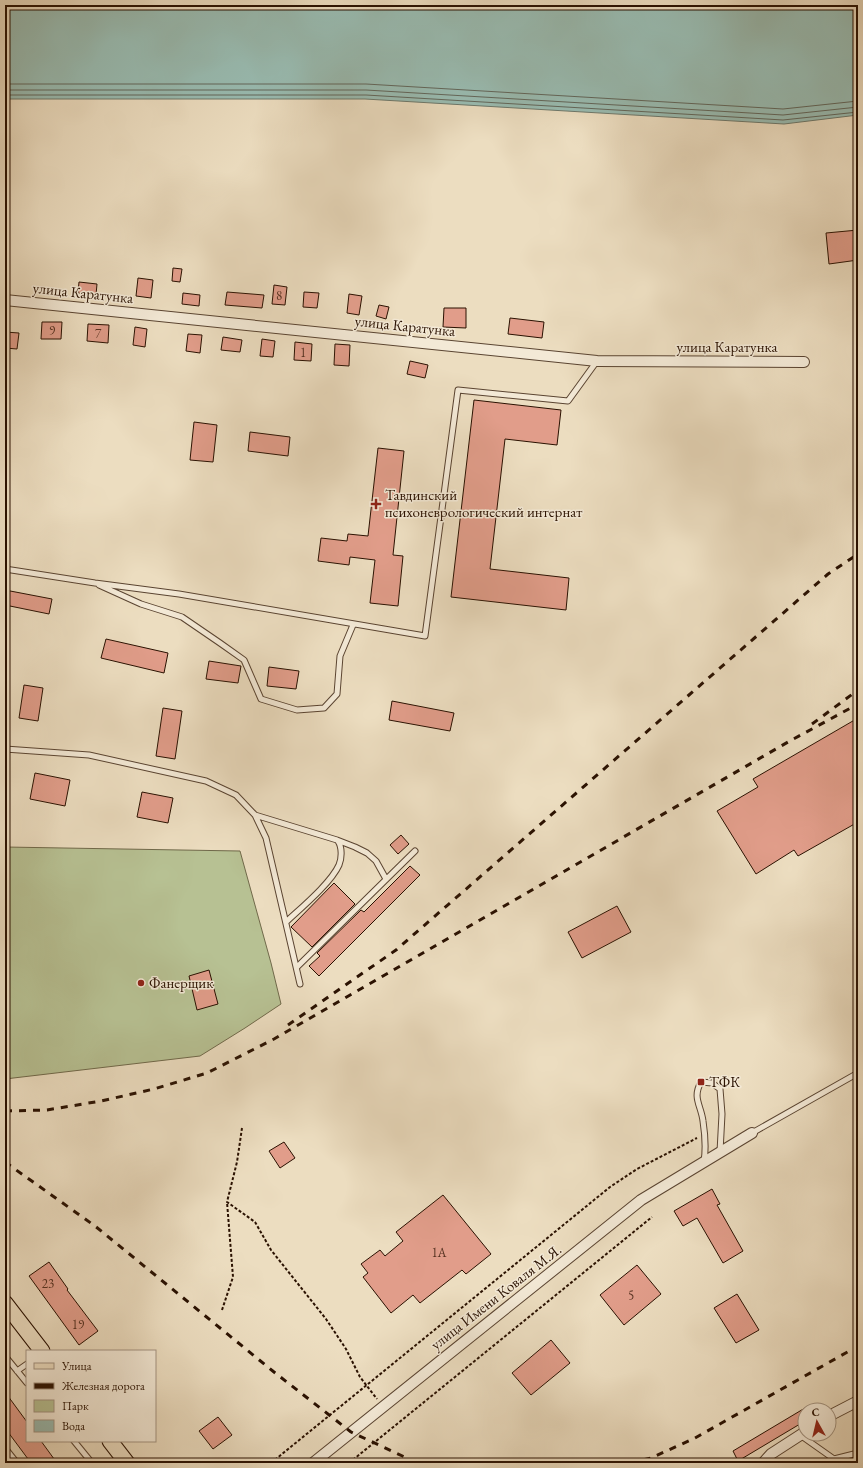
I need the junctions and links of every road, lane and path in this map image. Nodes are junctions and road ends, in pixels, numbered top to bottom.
1 (5, 300) edge
2 (597, 361) junction
3 (804, 362) dead end
4 (5, 568) edge
5 (95, 583) junction
6 (353, 624) junction
7 (5, 749) edge
8 (256, 814) junction
9 (337, 840) junction
10 (415, 851) dead end
11 (386, 879) junction
12 (286, 922) junction
13 (297, 967) junction
14 (300, 984) dead end
15 (858, 1073) edge
16 (242, 1128) dead end
17 (752, 1133) joint
18 (704, 1135) junction
19 (720, 1152) junction
20 (703, 1163) junction
21 (227, 1202) junction
22 (652, 1217) dead end
23 (5, 1303) edge
24 (222, 1310) dead end
25 (41, 1350) edge
26 (5, 1356) edge
27 (26, 1365) edge
28 (16, 1370) junction
29 (26, 1382) edge
30 (367, 1385) junction
31 (858, 1401) edge
32 (383, 1406) junction
33 (837, 1412) edge
34 (797, 1436) edge
35 (75, 1442) edge
36 (111, 1442) edge
37 (812, 1442) edge
38 (5, 1448) edge
39 (858, 1453) edge
40 (834, 1461) edge
41 (17, 1463) edge
42 (92, 1463) edge
43 (127, 1463) edge
44 (271, 1463) edge
45 (313, 1463) edge
46 (349, 1463) edge
47 (763, 1463) edge

1 - 2 street, улица Каратунка
2 - 3 street, улица Каратунка
2 - 6 lane
4 - 5 lane
5 - 6 lane
5 - 6 lane
7 - 8 lane
8 - 9 lane
8 - 12 lane
9 - 11 lane
9 - 12 lane
10 - 11 lane
11 - 13 lane
12 - 13 lane
13 - 14 lane
15 - 17 lane
16 - 21 path
17 - 19 street, улица Имени Коваля М.Я.
18 - 19 lane
18 - 20 lane
18 - 30 path
19 - 20 street, улица Имени Коваля М.Я.
20 - 32 street, улица Имени Коваля М.Я.
21 - 24 path
21 - 30 path
22 - 46 path
23 - 25 main road
26 - 28 lane
27 - 28 lane
28 - 29 lane
30 - 32 path
30 - 44 path
31 - 33 street
32 - 45 street, улица Имени Коваля М.Я.
34 - 47 street
35 - 42 lane
36 - 43 main road
37 - 40 lane
38 - 41 lane
39 - 40 lane

